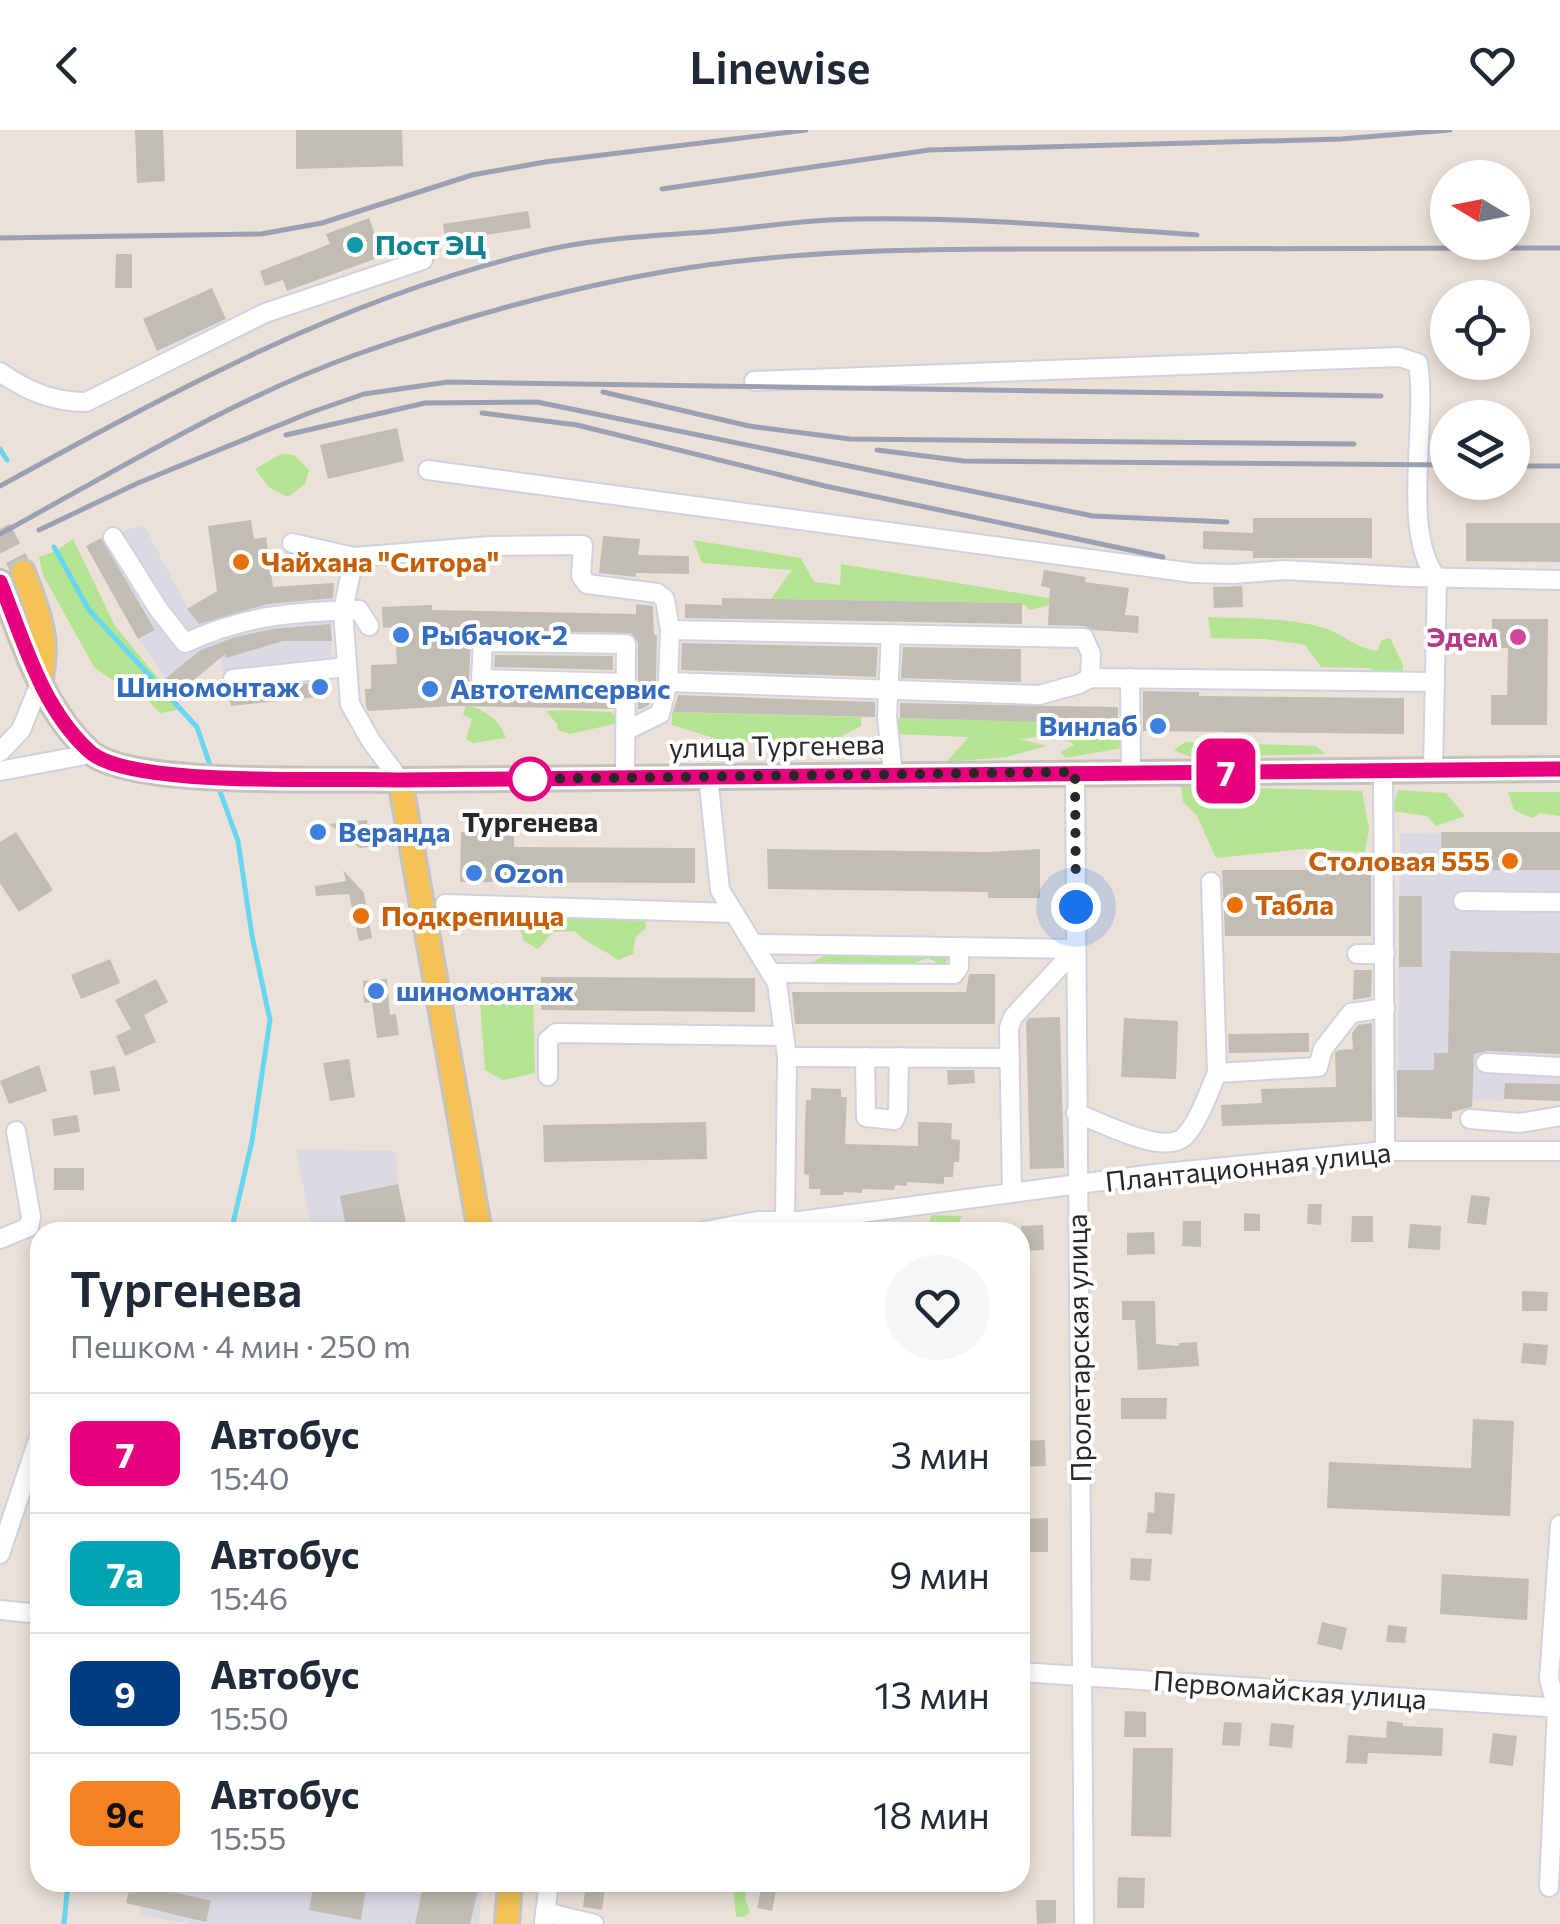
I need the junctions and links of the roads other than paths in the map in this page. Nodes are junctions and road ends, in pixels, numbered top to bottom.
1 (423, 260) dead end
2 (0, 372) edge
3 (754, 380) dead end
4 (428, 470) dead end
5 (114, 537) dead end
6 (292, 544) dead end
7 (354, 557) junction
8 (23, 572) tunnel mouth
9 (1437, 578) junction
10 (1560, 580) edge
11 (0, 582) tunnel mouth
12 (342, 611) junction
13 (369, 626) dead end
14 (670, 630) junction
15 (891, 634) junction
16 (347, 667) junction
17 (233, 678) dead end
18 (1090, 678) junction
19 (1130, 678) junction
20 (40, 682) junction
21 (668, 682) junction
22 (1434, 682) junction
23 (626, 683) junction
24 (888, 690) junction
25 (624, 731) junction
26 (0, 752) edge
27 (91, 754) junction
28 (1433, 769) junction
29 (1383, 770) junction
30 (1560, 770) edge
31 (0, 771) edge
32 (1075, 772) junction
33 (1131, 772) junction
34 (893, 774) junction
35 (708, 776) junction
36 (624, 778) junction
37 (400, 780) junction
38 (1211, 882) dead end
39 (1462, 901) dead end
40 (1560, 902) edge
41 (446, 904) dead end
42 (734, 913) junction
43 (754, 944) junction
44 (959, 948) junction
45 (1076, 949) junction
46 (1357, 954) dead end
47 (1385, 954) junction
48 (771, 973) junction
49 (1385, 1008) junction
50 (784, 1036) junction
51 (787, 1057) junction
52 (866, 1057) junction
53 (898, 1057) junction
54 (1010, 1058) junction
55 (1486, 1064) dead end
56 (1560, 1067) edge
57 (1217, 1073) junction
58 (548, 1076) dead end
59 (1076, 1113) junction
60 (1560, 1116) edge
61 (1470, 1119) dead end
62 (1533, 1121) junction
63 (16, 1131) dead end
64 (1151, 1143) junction
65 (1560, 1151) edge
66 (1385, 1152) junction
67 (1538, 1152) junction
68 (1154, 1174) junction
69 (1076, 1184) junction
70 (1012, 1192) junction
71 (786, 1221) junction
72 (478, 1222) edge
73 (766, 1222) edge
74 (0, 1239) edge
75 (30, 1464) edge
76 (1560, 1525) edge
77 (0, 1554) edge
78 (0, 1610) edge
79 (30, 1613) edge
80 (1030, 1673) edge
81 (1083, 1676) junction
82 (1558, 1708) edge
83 (1549, 1887) dead end
84 (509, 1892) edge
85 (547, 1892) edge
86 (544, 1918) edge
87 (507, 1924) edge
88 (594, 1924) edge
89 (1084, 1924) edge

1 - 2 street
3 - 9 street
4 - 9 street
5 - 12 street
6 - 7 street
7 - 12 street
7 - 14 street
8 - 20 main road
9 - 10 street
9 - 22 street
11 - 20 main road
12 - 13 street
12 - 16 street
14 - 15 street
14 - 21 street
15 - 18 street
15 - 24 street
16 - 17 street
16 - 37 street
18 - 19 street
18 - 24 street
19 - 22 street
19 - 33 street
20 - 26 street
20 - 27 main road
21 - 24 street
21 - 25 street
22 - 28 street
23 - 23 street
23 - 25 street
24 - 34 street
25 - 36 street
27 - 31 street
27 - 37 main road, улица Тургенева
28 - 29 main road, улица Тургенева
28 - 30 main road, улица Тургенева
29 - 33 main road, улица Тургенева
29 - 47 street
32 - 33 main road, улица Тургенева
32 - 34 main road, улица Тургенева
32 - 45 street, Пролетарская улица
34 - 35 main road, улица Тургенева
35 - 36 main road, улица Тургенева
35 - 42 street
36 - 37 main road, улица Тургенева
37 - 72 main road
38 - 57 street
39 - 40 street
41 - 42 street
42 - 43 street
43 - 44 street
43 - 48 street
44 - 45 street
44 - 48 street
45 - 54 street
45 - 59 street, Пролетарская улица
46 - 47 street
47 - 49 street
48 - 50 street
49 - 57 street
49 - 66 street
50 - 51 street
50 - 58 street
51 - 52 street
51 - 71 street
52 - 53 street
52 - 53 street
53 - 54 street
54 - 70 street
55 - 56 street
57 - 64 street
59 - 64 street
59 - 69 street, Пролетарская улица
60 - 62 street
61 - 62 street
62 - 67 street
63 - 74 street
64 - 68 street
65 - 67 street, Плантационная улица
66 - 67 street, Плантационная улица
66 - 68 street, Плантационная улица
68 - 69 street, Плантационная улица
69 - 70 street, Плантационная улица
69 - 81 street, Пролетарская улица
70 - 71 street, Плантационная улица
71 - 73 street, Плантационная улица
75 - 77 street
76 - 82 street
78 - 79 street
80 - 81 street, Первомайская улица
81 - 82 street, Первомайская улица
81 - 89 street, Пролетарская улица
82 - 83 street
84 - 87 main road
85 - 86 street
86 - 88 street

